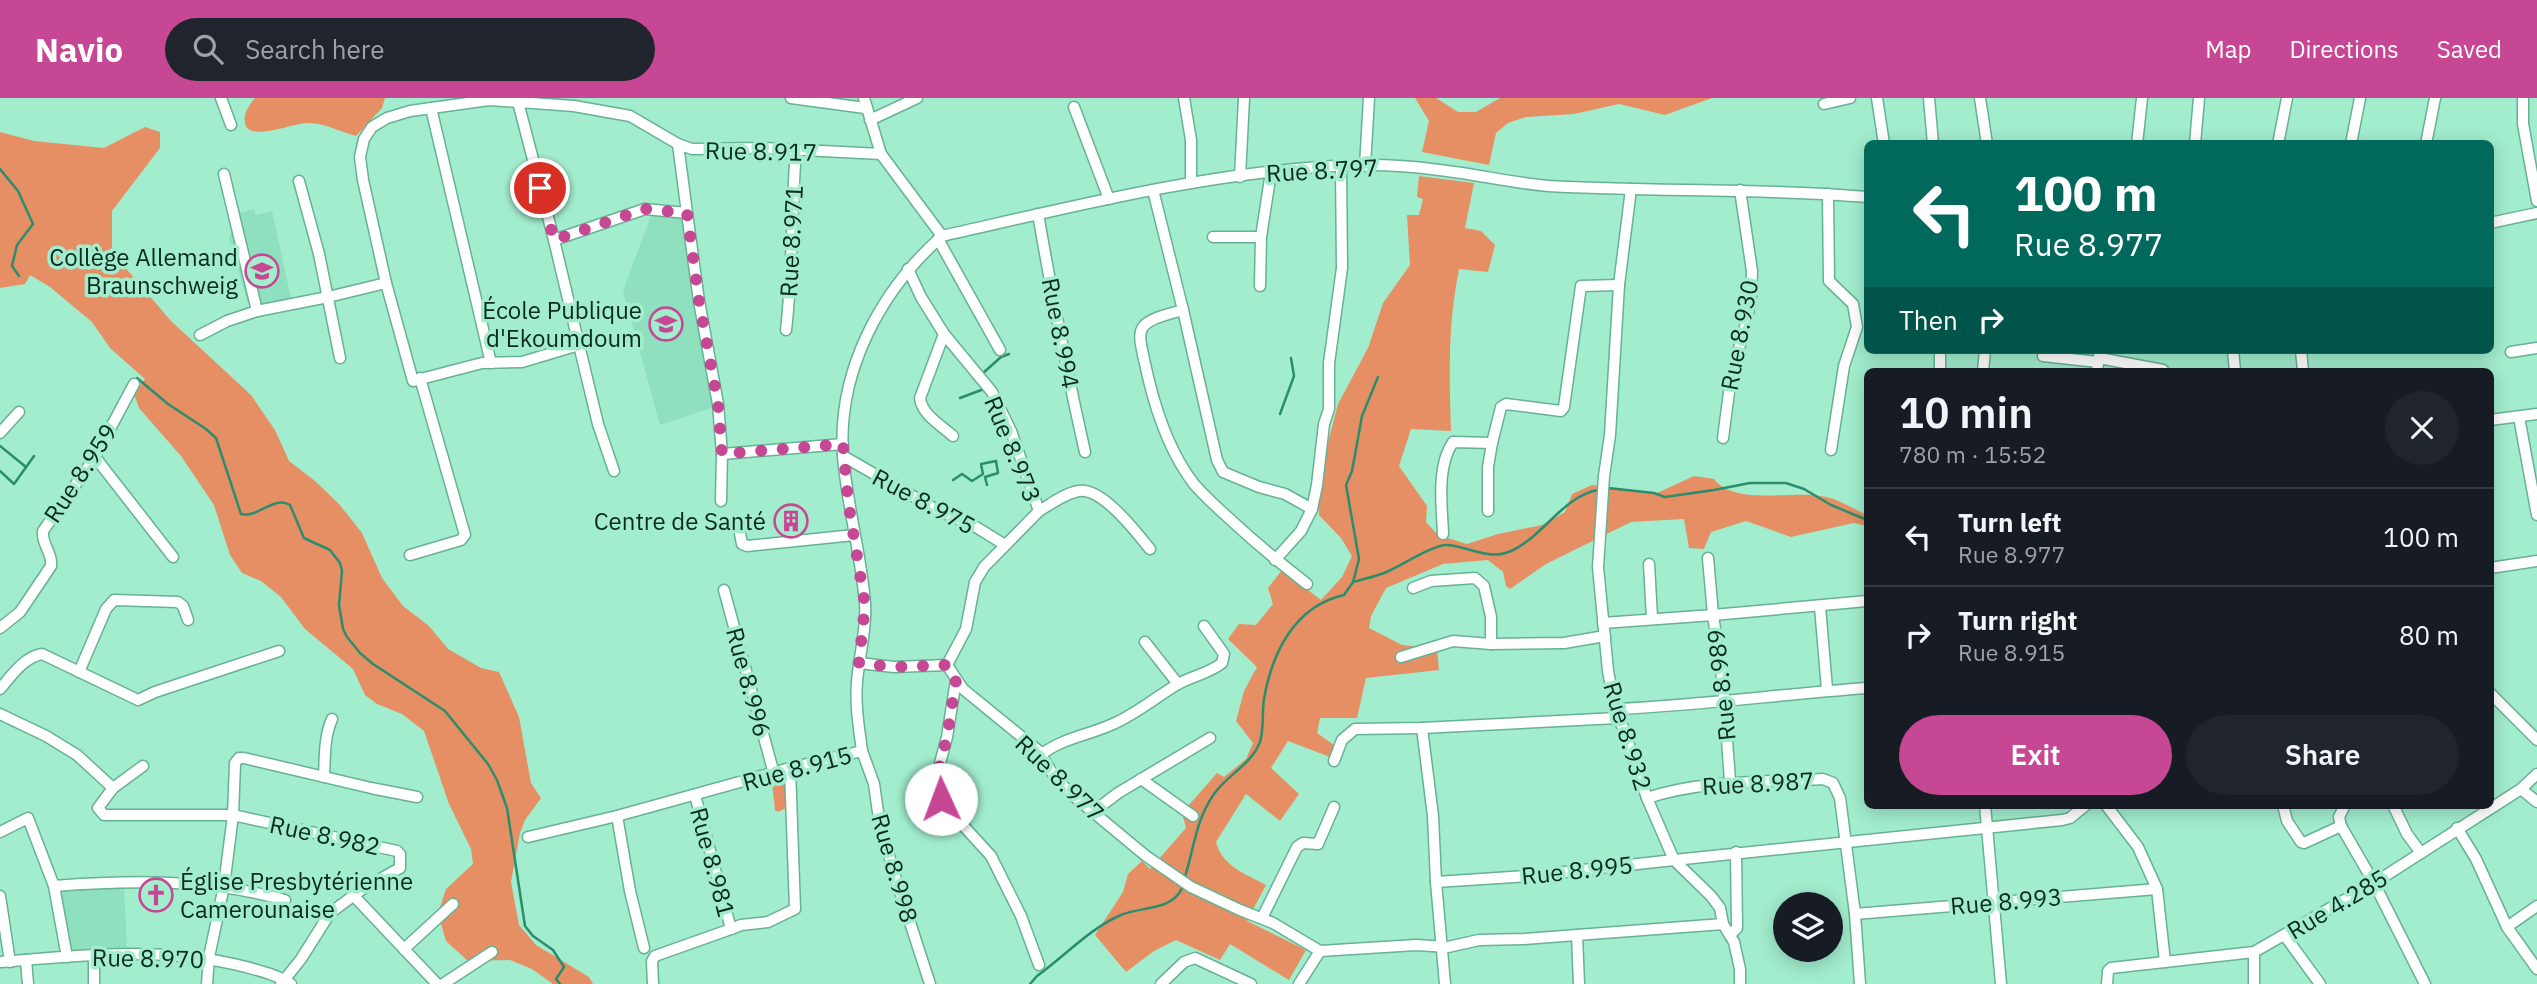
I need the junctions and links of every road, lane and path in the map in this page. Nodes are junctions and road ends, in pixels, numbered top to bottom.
1 (221, 98) edge
2 (791, 98) edge
3 (917, 98) edge
4 (1184, 98) edge
5 (1244, 98) edge
6 (1368, 98) edge
7 (1850, 98) edge
8 (1877, 98) edge
9 (1929, 98) edge
10 (1980, 98) edge
11 (2142, 98) edge
12 (2199, 98) edge
13 (2287, 98) edge
14 (2360, 98) edge
15 (2435, 98) edge
16 (2523, 98) edge
17 (518, 102) junction
18 (864, 103) edge
19 (1824, 104) dead end
20 (427, 105) edge
21 (1074, 107) dead end
22 (870, 120) junction
23 (231, 125) dead end
24 (1883, 140) edge
25 (1933, 140) edge
26 (1986, 140) edge
27 (2137, 140) edge
28 (2195, 140) edge
29 (2279, 140) edge
30 (2352, 140) edge
31 (2427, 140) edge
32 (678, 144) junction
33 (796, 150) junction
34 (881, 154) junction
35 (1341, 166) junction
36 (1365, 166) junction
37 (1271, 172) junction
38 (224, 174) dead end
39 (1240, 177) junction
40 (299, 181) dead end
41 (1191, 183) junction
42 (1153, 190) junction
43 (1631, 190) junction
44 (1740, 190) junction
45 (1828, 194) junction
46 (1864, 197) edge
47 (1109, 199) junction
48 (2537, 201) edge
49 (687, 213) junction
50 (2537, 213) edge
51 (1038, 214) junction
52 (2494, 222) edge
53 (1213, 237) dead end
54 (1261, 237) junction
55 (940, 238) junction
56 (554, 240) junction
57 (908, 269) junction
58 (386, 283) junction
59 (1619, 285) junction
60 (1260, 286) dead end
61 (328, 297) junction
62 (1183, 310) junction
63 (257, 311) junction
64 (786, 330) dead end
65 (944, 334) junction
66 (200, 335) dead end
67 (579, 345) junction
68 (2537, 348) edge
69 (1000, 351) dead end
70 (2511, 352) dead end
71 (2043, 356) dead end
72 (340, 358) dead end
73 (2098, 360) edge
74 (491, 363) junction
75 (2150, 368) edge
76 (420, 378) junction
77 (134, 384) dead end
78 (19, 412) dead end
79 (2537, 414) edge
80 (2519, 417) junction
81 (2494, 420) edge
82 (0, 433) edge
83 (953, 436) dead end
84 (1723, 438) dead end
85 (1492, 443) junction
86 (843, 450) junction
87 (1831, 450) dead end
88 (1085, 452) dead end
89 (722, 454) junction
90 (95, 457) junction
91 (614, 471) dead end
92 (721, 501) dead end
93 (1312, 509) junction
94 (1039, 511) junction
95 (1488, 511) dead end
96 (2537, 515) edge
97 (739, 528) dead end
98 (1443, 534) dead end
99 (854, 535) junction
100 (1005, 545) junction
101 (1150, 549) dead end
102 (410, 555) dead end
103 (173, 557) dead end
104 (1708, 558) dead end
105 (1275, 560) junction
106 (2537, 561) edge
107 (1649, 564) dead end
108 (2494, 567) edge
109 (1307, 584) dead end
110 (1413, 588) dead end
111 (724, 590) dead end
112 (1864, 601) edge
113 (1820, 607) junction
114 (1713, 615) junction
115 (1652, 618) junction
116 (188, 620) dead end
117 (1603, 623) junction
118 (1204, 626) dead end
119 (0, 628) edge
120 (1605, 636) junction
121 (1145, 642) dead end
122 (1492, 645) junction
123 (279, 651) dead end
124 (1401, 657) dead end
125 (859, 663) junction
126 (947, 665) junction
127 (79, 672) junction
128 (956, 680) junction
129 (1178, 684) junction
130 (1864, 688) edge
131 (0, 689) edge
132 (1827, 689) junction
133 (2494, 697) edge
134 (1724, 702) junction
135 (0, 714) edge
136 (1617, 714) junction
137 (332, 719) dead end
138 (1422, 729) junction
139 (1210, 738) dead end
140 (2537, 740) edge
141 (862, 751) junction
142 (1042, 754) junction
143 (1334, 761) dead end
144 (143, 766) dead end
145 (790, 768) junction
146 (774, 774) junction
147 (2537, 774) edge
148 (324, 777) junction
149 (1141, 779) junction
150 (1730, 781) junction
151 (113, 788) junction
152 (2521, 789) junction
153 (695, 795) junction
154 (417, 797) dead end
155 (1647, 798) junction
156 (2537, 802) edge
157 (2494, 805) edge
158 (1334, 807) dead end
159 (1985, 809) edge
160 (2082, 809) edge
161 (2109, 809) edge
162 (2284, 809) edge
163 (2343, 809) edge
164 (2395, 809) edge
165 (2488, 809) edge
166 (1093, 812) junction
167 (233, 815) junction
168 (617, 816) junction
169 (1194, 816) dead end
170 (2341, 826) junction
171 (1987, 827) junction
172 (2457, 828) junction
173 (0, 832) edge
174 (528, 837) dead end
175 (1846, 841) junction
176 (1736, 852) junction
177 (2421, 853) junction
178 (1674, 860) junction
179 (1436, 882) junction
180 (2374, 883) junction
181 (54, 886) junction
182 (224, 886) junction
183 (2157, 888) junction
184 (354, 895) junction
185 (0, 896) edge
186 (285, 900) dead end
187 (1994, 903) junction
188 (453, 904) dead end
189 (2537, 906) edge
190 (1855, 914) junction
191 (1262, 918) junction
192 (1723, 924) junction
193 (2507, 927) junction
194 (731, 929) junction
195 (1577, 935) junction
196 (1730, 935) junction
197 (2285, 936) junction
198 (1443, 947) junction
199 (644, 948) dead end
200 (404, 949) junction
201 (492, 951) dead end
202 (1320, 951) junction
203 (2253, 951) junction
204 (94, 956) junction
205 (67, 957) junction
206 (208, 957) junction
207 (26, 960) junction
208 (5, 962) edge
209 (2165, 962) junction
210 (1039, 965) dead end
211 (2537, 969) edge
212 (285, 982) edge
213 (28, 984) edge
214 (94, 984) edge
215 (207, 984) edge
216 (437, 984) edge
217 (443, 984) edge
218 (653, 984) edge
219 (930, 984) edge
220 (1161, 984) edge
221 (1251, 984) edge
222 (1298, 984) edge
223 (1445, 984) edge
224 (1579, 984) edge
225 (1741, 984) edge
226 (1860, 984) edge
227 (2001, 984) edge
228 (2108, 984) edge
229 (2254, 984) edge
230 (2320, 984) edge
231 (2425, 984) edge

1 - 23 street
2 - 18 street
3 - 22 street
4 - 41 street
5 - 39 street
6 - 36 street
7 - 19 street
8 - 24 street
9 - 25 street
10 - 26 street
11 - 27 street
12 - 28 street
13 - 29 street
14 - 30 street
15 - 31 street
16 - 48 street
17 - 20 street, Rue 8.917
17 - 32 street, Rue 8.917
17 - 56 street
18 - 22 street
20 - 58 street, Rue 8.917
20 - 74 street
21 - 47 street
22 - 34 street
32 - 33 street, Rue 8.917
32 - 49 street
33 - 34 street, Rue 8.917
33 - 64 street, Rue 8.971
34 - 55 street
35 - 36 street, Rue 8.797
35 - 37 street, Rue 8.797
35 - 93 street
36 - 43 street, Rue 8.797
37 - 39 street, Rue 8.797
37 - 54 street
38 - 63 street
39 - 41 street, Rue 8.797
40 - 61 street
41 - 42 street, Rue 8.797
42 - 47 street, Rue 8.797
42 - 62 street
43 - 44 street, Rue 8.797
43 - 59 street, Rue 8.932
44 - 45 street, Rue 8.797
44 - 84 street, Rue 8.930
45 - 46 street, Rue 8.797
45 - 87 street
47 - 51 street, Rue 8.797
49 - 56 street
49 - 89 street
50 - 52 street
51 - 55 street, Rue 8.797
51 - 88 street, Rue 8.994
53 - 54 street
54 - 60 street
55 - 57 street, Rue 8.915
55 - 69 street
56 - 67 street
57 - 65 street, Rue 8.973
57 - 86 street, Rue 8.915
58 - 61 street
58 - 76 street, Rue 8.917
59 - 85 street
59 - 117 street, Rue 8.932
61 - 63 street
61 - 72 street
62 - 93 street
62 - 105 street
63 - 66 street
65 - 83 street
65 - 94 street, Rue 8.973
67 - 74 street
67 - 91 street
68 - 70 street
71 - 73 street
73 - 75 street
74 - 76 street
76 - 102 street
77 - 90 street, Rue 8.959
78 - 82 street
79 - 80 street
80 - 81 street
80 - 96 street
85 - 95 street
85 - 98 street
86 - 89 street
86 - 99 street, Rue 8.915
86 - 100 street, Rue 8.975
89 - 92 street
90 - 103 street
90 - 119 street, Rue 8.959
93 - 105 street
94 - 100 street, Rue 8.973
94 - 101 street
97 - 99 street
99 - 125 street, Rue 8.915
100 - 126 street, Rue 8.973
104 - 114 street
105 - 109 street
106 - 108 street
107 - 115 street
110 - 122 street
111 - 146 street, Rue 8.996
112 - 113 street
113 - 114 street
113 - 132 street
114 - 115 street, Rue 8.989
114 - 134 street, Rue 8.989
115 - 117 street, Rue 8.989
116 - 127 street
117 - 120 street, Rue 8.932
118 - 129 street
120 - 122 street
120 - 136 street, Rue 8.932
121 - 129 street
122 - 124 street
123 - 127 street
125 - 126 street
125 - 141 street, Rue 8.915
126 - 128 street, Rue 8.977
127 - 131 street
128 - 142 street, Rue 8.977
128 - 210 street
129 - 142 street
130 - 132 street
132 - 134 street
133 - 140 street
134 - 136 street
134 - 150 street, Rue 8.989
135 - 151 street
136 - 138 street
136 - 155 street, Rue 8.932
137 - 148 street
138 - 143 street
138 - 179 street
139 - 149 street
141 - 145 street, Rue 8.915
141 - 219 street, Rue 8.998
142 - 166 street, Rue 8.977
144 - 151 street
145 - 146 street, Rue 8.915
145 - 194 street
146 - 153 street, Rue 8.915
147 - 152 street, Rue 4.285
148 - 154 street
148 - 167 street
149 - 166 street
149 - 169 street
150 - 155 street, Rue 8.987
150 - 175 street, Rue 8.987
151 - 167 street
152 - 156 street
152 - 157 street, Rue 4.285
153 - 168 street, Rue 8.915
153 - 194 street, Rue 8.981
155 - 178 street, Rue 8.932
158 - 191 street
159 - 171 street
160 - 171 street
161 - 183 street
162 - 170 street
163 - 170 street
164 - 177 street
165 - 172 street, Rue 4.285
166 - 191 street, Rue 8.977
167 - 182 street
167 - 184 street, Rue 8.982
168 - 174 street, Rue 8.915
168 - 199 street
170 - 180 street
171 - 175 street
171 - 187 street
172 - 177 street, Rue 4.285
172 - 193 street
173 - 181 street
175 - 176 street
175 - 190 street, Rue 8.987
176 - 178 street
176 - 196 street
177 - 180 street, Rue 4.285
178 - 179 street, Rue 8.995
178 - 192 street
179 - 198 street
180 - 197 street, Rue 4.285
180 - 231 street
181 - 182 street
181 - 205 street
182 - 186 street
182 - 206 street
183 - 187 street, Rue 8.993
183 - 209 street
184 - 200 street
184 - 212 street, Rue 8.982
185 - 208 street
187 - 190 street, Rue 8.993
187 - 227 street
188 - 200 street
189 - 193 street
190 - 226 street, Rue 8.987
191 - 202 street, Rue 8.977
192 - 195 street
192 - 196 street
193 - 211 street
194 - 218 street, Rue 8.981
195 - 198 street
195 - 224 street
196 - 225 street
197 - 203 street, Rue 4.285
197 - 230 street
198 - 202 street
198 - 223 street
200 - 216 street
201 - 217 street
202 - 222 street
203 - 209 street, Rue 4.285
203 - 229 street
204 - 205 street, Rue 8.970
204 - 206 street, Rue 8.970
204 - 214 street
205 - 207 street, Rue 8.970
206 - 212 street, Rue 8.970
206 - 215 street
207 - 208 street, Rue 8.970
207 - 213 street
209 - 228 street, Rue 4.285
220 - 221 street

